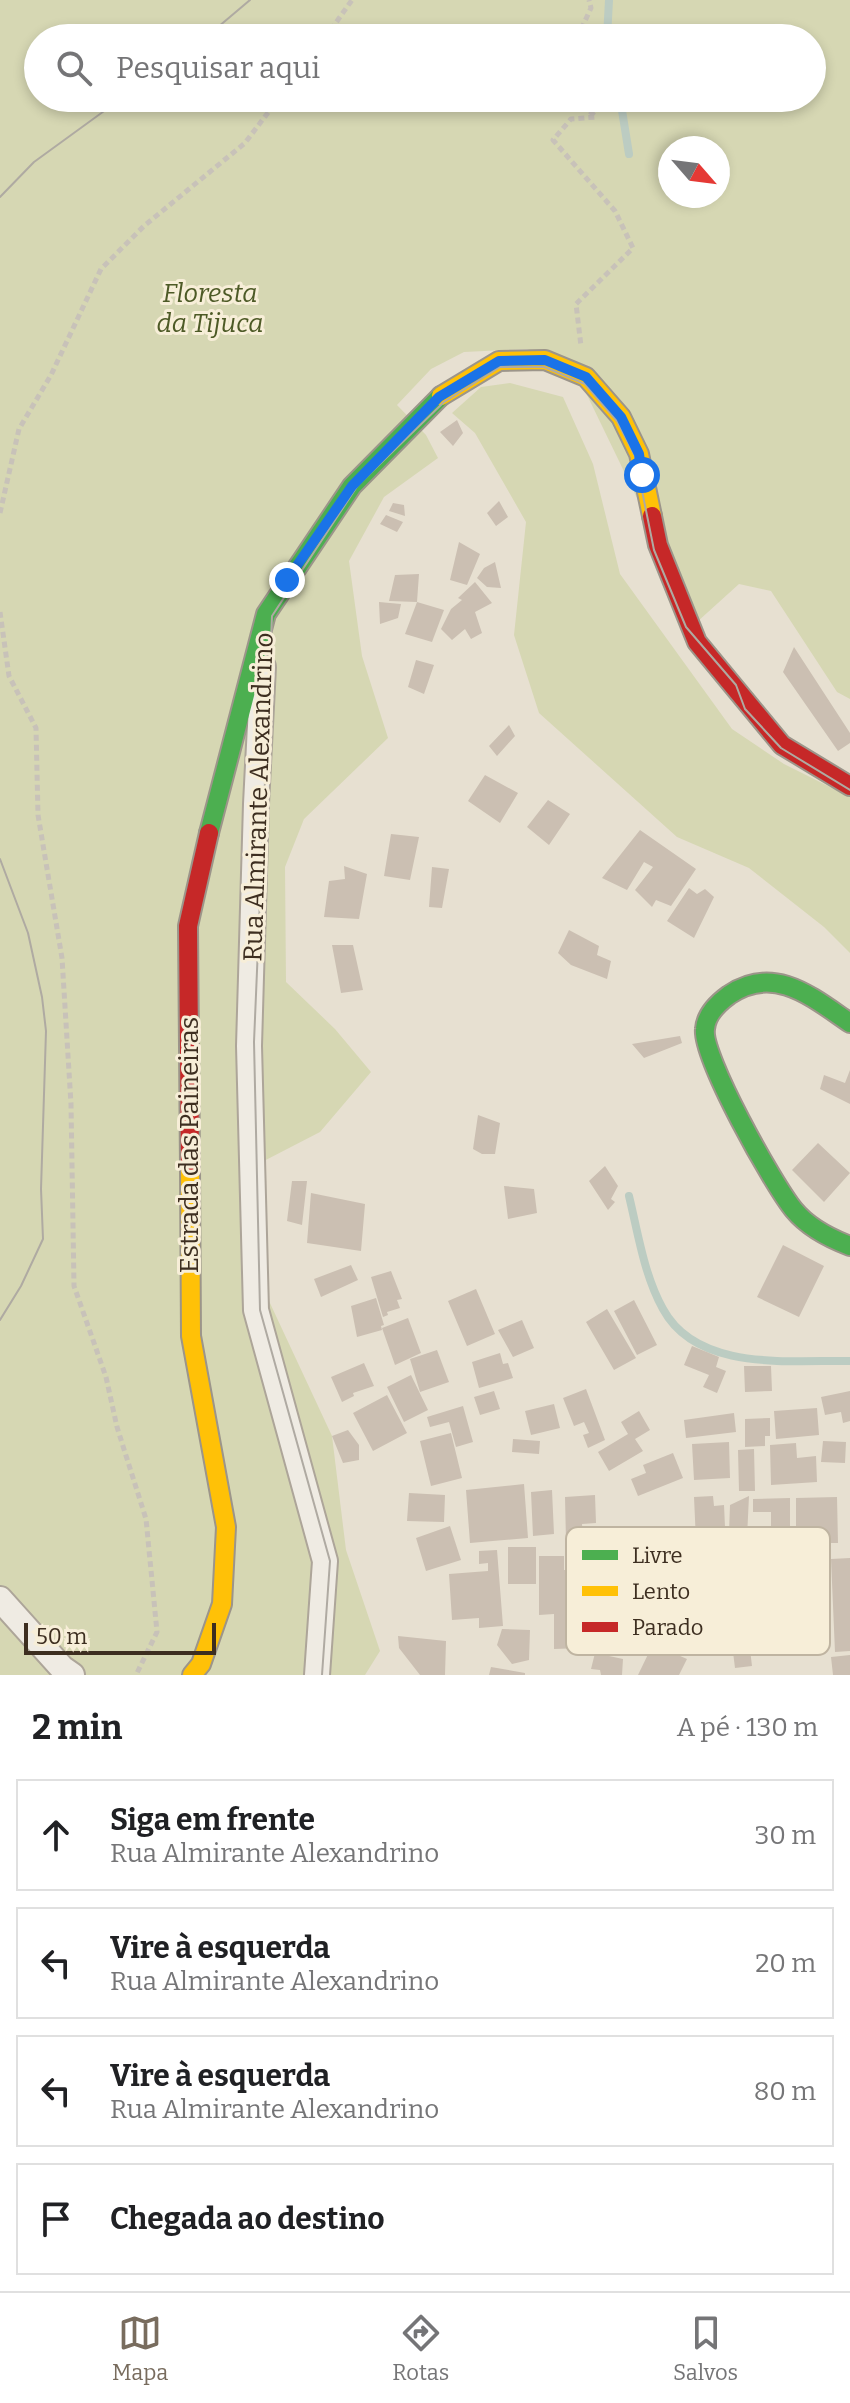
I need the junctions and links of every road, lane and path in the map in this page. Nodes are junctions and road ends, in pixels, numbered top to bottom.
1 (352, 0) edge
2 (589, 0) edge
3 (335, 24) edge
4 (584, 24) edge
5 (268, 112) edge
6 (590, 112) edge
7 (586, 377) junction
8 (0, 513) edge
9 (0, 612) edge
10 (266, 614) junction
11 (850, 786) edge
12 (850, 1023) edge
13 (850, 1246) edge
14 (0, 1599) edge
15 (72, 1675) edge
16 (136, 1675) edge
17 (192, 1675) edge
18 (317, 1675) edge

1 - 3 path
2 - 4 path
5 - 8 path
6 - 7 path
7 - 10 street, Rua Almirante Alexandrino
7 - 11 street, Rua Almirante Alexandrino
9 - 16 path
10 - 17 street, Estrada das Paineiras
10 - 18 street, Rua Almirante Alexandrino
12 - 13 street
14 - 15 street

